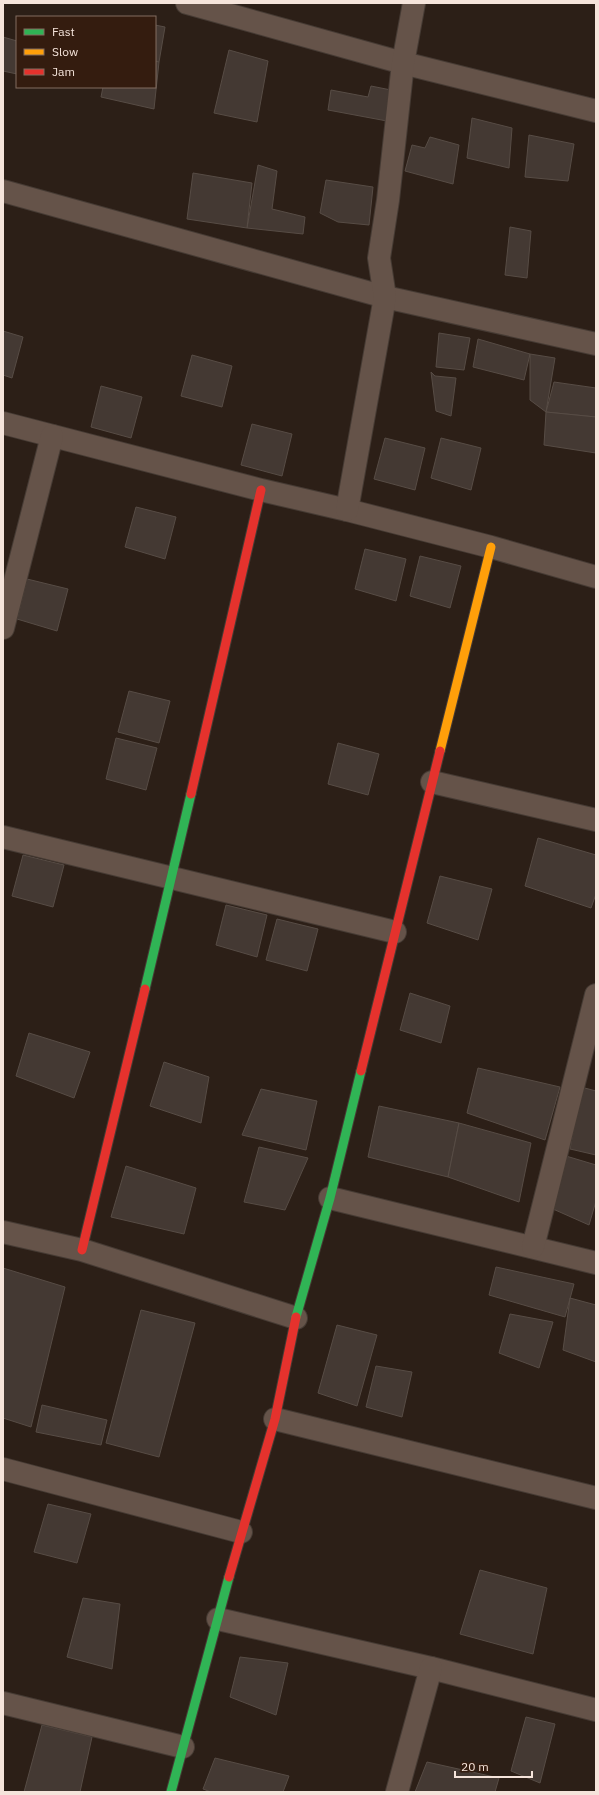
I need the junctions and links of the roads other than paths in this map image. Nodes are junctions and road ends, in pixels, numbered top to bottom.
1 (187, 3) edge
2 (414, 3) edge
3 (403, 63) junction
4 (596, 111) edge
5 (3, 191) edge
6 (385, 297) junction
7 (596, 344) edge
8 (3, 423) edge
9 (52, 436) junction
10 (261, 490) junction
11 (347, 510) junction
12 (491, 547) junction
13 (596, 577) edge
14 (3, 628) edge
15 (432, 782) junction
16 (596, 820) edge
17 (3, 837) edge
18 (172, 878) junction
19 (395, 932) junction
20 (596, 995) edge
21 (330, 1198) junction
22 (3, 1232) edge
23 (533, 1247) junction
24 (82, 1250) junction
25 (596, 1262) edge
26 (296, 1318) junction
27 (276, 1419) junction
28 (3, 1469) edge
29 (596, 1498) edge
30 (241, 1532) junction
31 (218, 1619) junction
32 (431, 1668) junction
33 (3, 1703) edge
34 (596, 1710) edge
35 (183, 1747) junction
36 (171, 1792) edge
37 (398, 1792) edge

1 - 3 street
2 - 3 street
3 - 4 street
3 - 6 street
5 - 6 street
6 - 7 street
6 - 11 street
8 - 9 street
9 - 10 street
9 - 14 street
10 - 11 street
10 - 18 street
11 - 12 street
12 - 13 street
12 - 15 street
15 - 16 street
15 - 19 street
17 - 18 street
18 - 19 street
18 - 24 street
19 - 21 street
20 - 23 street
21 - 23 street
21 - 26 street
22 - 24 street
23 - 25 street
24 - 26 street
26 - 27 street
27 - 29 street
27 - 30 street
28 - 30 street
30 - 31 street
31 - 32 street
31 - 35 street
32 - 34 street
32 - 37 street
33 - 35 street
35 - 36 street

